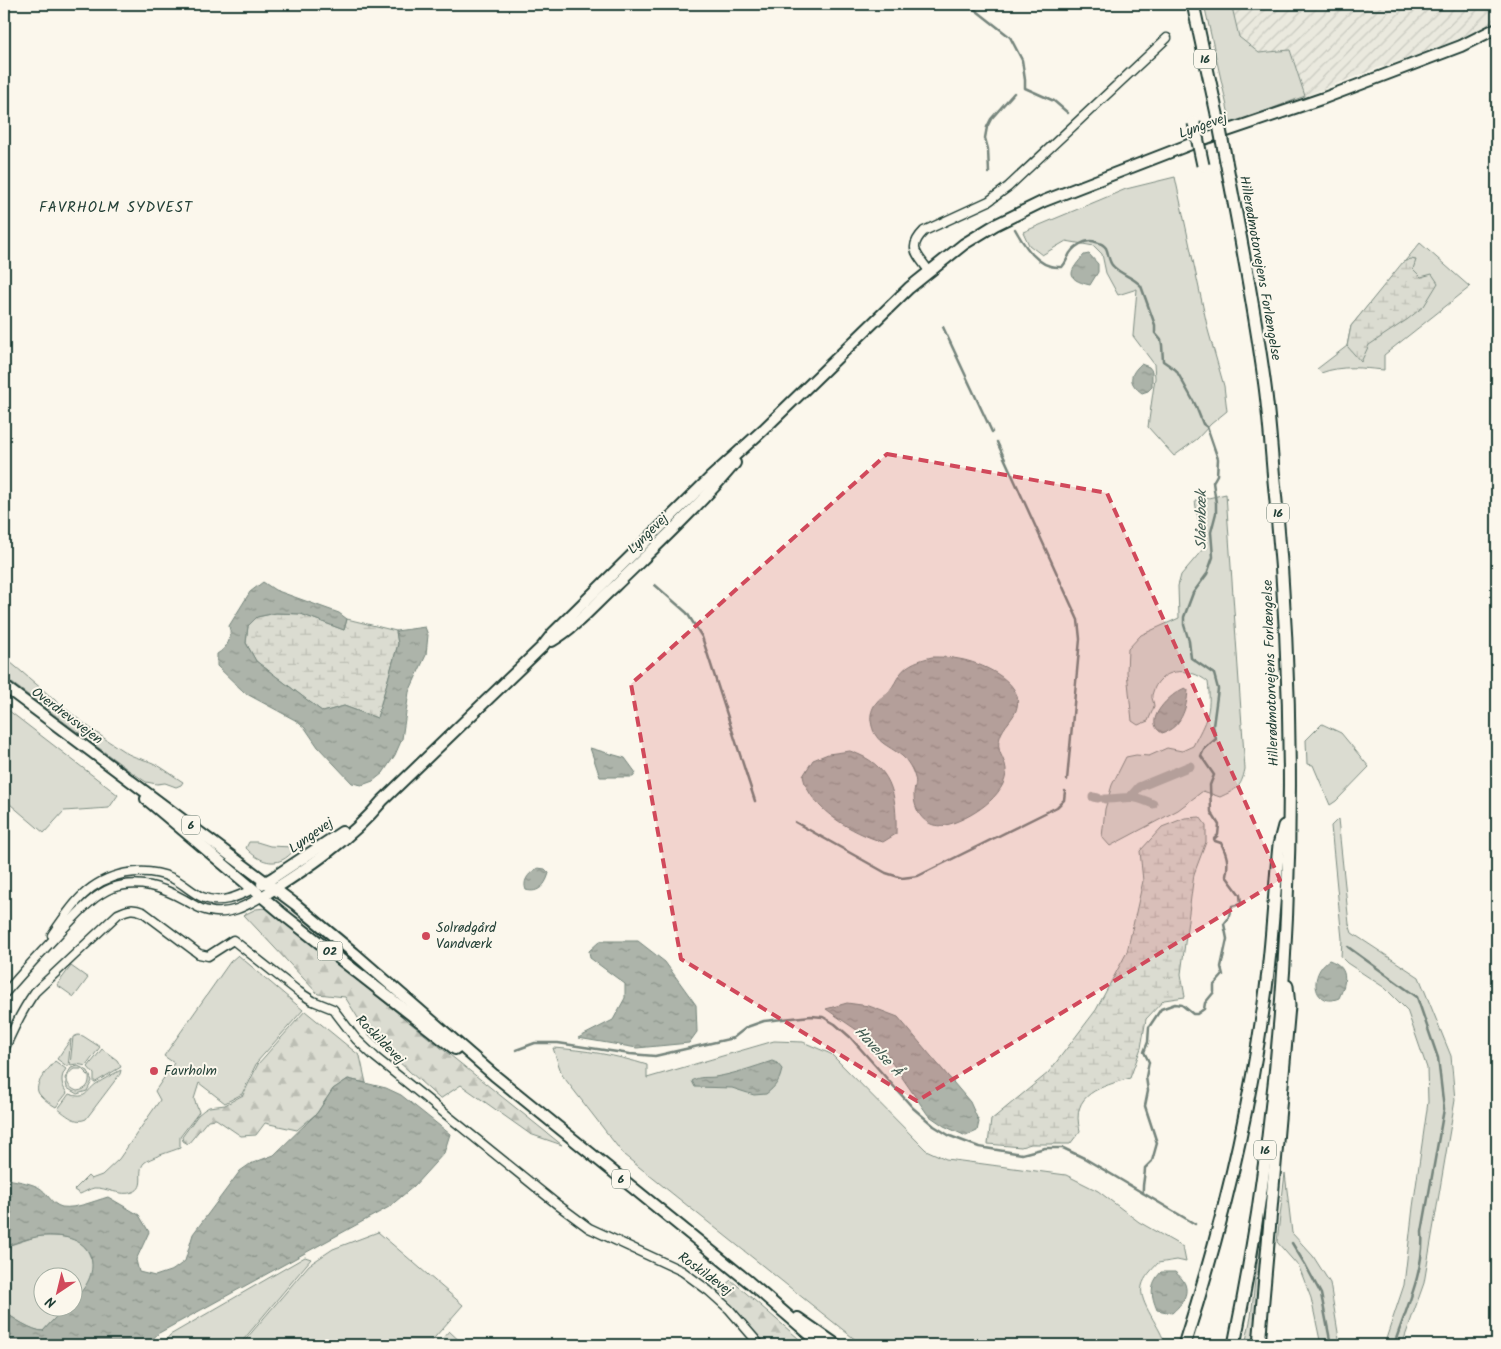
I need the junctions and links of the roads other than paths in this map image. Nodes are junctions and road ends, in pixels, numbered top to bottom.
1 (1193, 4) edge
2 (1497, 28) edge
3 (1167, 38) dead end
4 (1194, 123) dead end
5 (1204, 165) dead end
6 (929, 271) junction
7 (4, 686) edge
8 (114, 769) junction
9 (382, 801) junction
10 (1289, 810) junction
11 (260, 885) junction
12 (269, 892) junction
13 (1284, 954) junction
14 (35, 957) junction
15 (4, 994) edge
16 (4, 1050) edge
17 (494, 1075) junction
18 (749, 1282) junction
19 (760, 1345) edge
20 (822, 1345) edge
21 (837, 1345) edge
22 (1184, 1345) edge
23 (1234, 1345) edge
24 (1260, 1345) edge

1 - 10 highway, Hillerødmotorvejens Forlængelse / 16, bridge
2 - 6 main road, Lyngevej
3 - 6 street
4 - 5 highway, bridge
6 - 9 main road, Lyngevej
7 - 8 main road, Overdrevsvejen / 6
8 - 11 main road, Overdrevsvejen / 6
8 - 11 main road, Overdrevsvejen
9 - 11 main road, Lyngevej
9 - 12 main road, Lyngevej
10 - 13 highway, Hillerødmotorvejens Forlængelse / 16
10 - 22 highway
11 - 12 main road
11 - 12 main road, Overdrevsvejen / O2
11 - 14 street
12 - 14 street
12 - 17 main road, Roskildevej / O2
12 - 17 main road, Roskildevej / 6
13 - 23 highway, Hillerødmotorvejens Forlængelse / 16
13 - 24 highway
14 - 15 street
16 - 19 street, Roskildevej
17 - 18 main road, Roskildevej / 6
18 - 20 main road, Roskildevej / 6
18 - 21 main road, Roskildevej / 6

